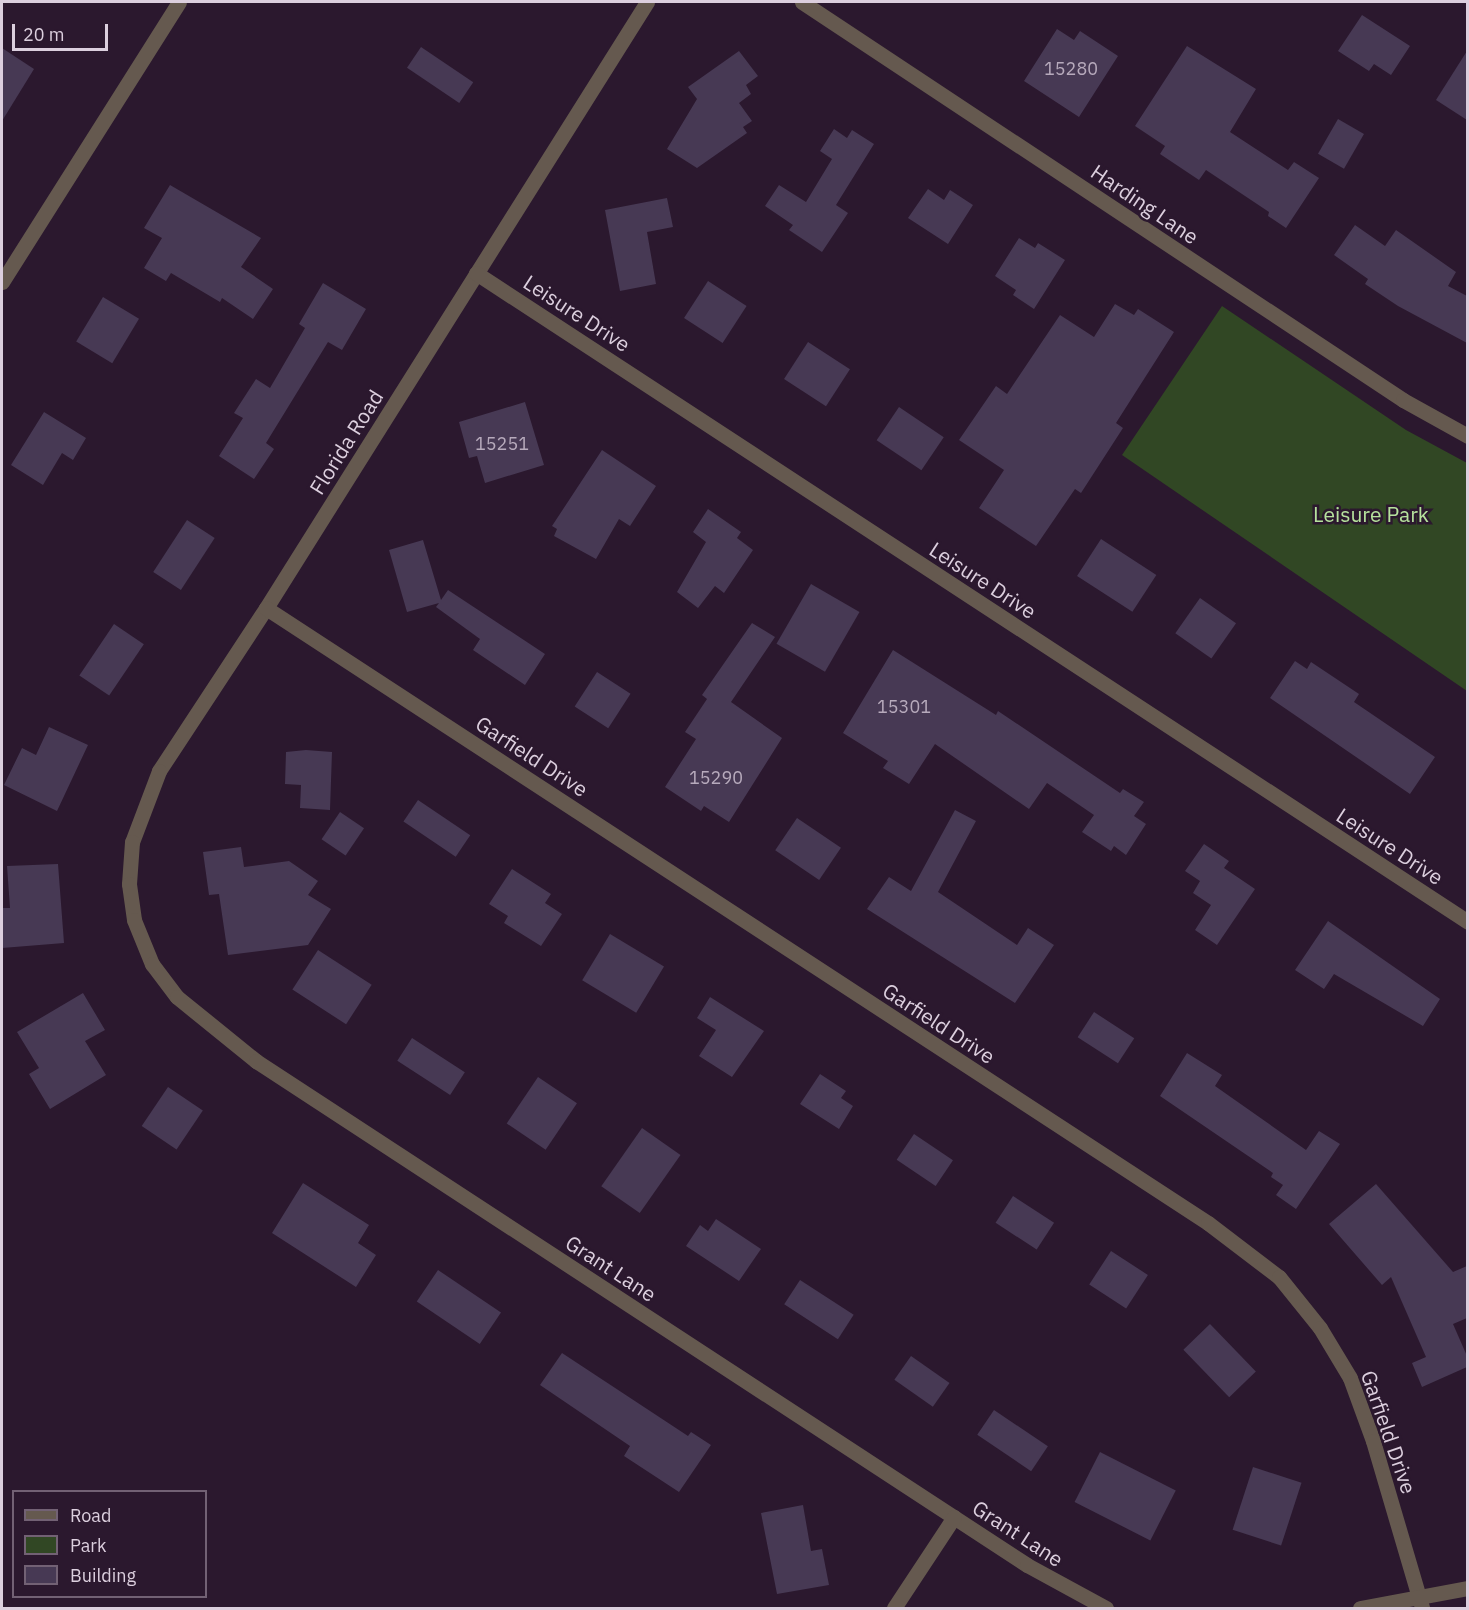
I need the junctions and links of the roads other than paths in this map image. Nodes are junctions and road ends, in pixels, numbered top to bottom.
1 (178, 2) edge
2 (646, 2) edge
3 (802, 2) edge
4 (476, 273) junction
5 (2, 282) edge
6 (1467, 436) edge
7 (266, 608) junction
8 (134, 920) joint
9 (1467, 922) edge
10 (954, 1517) junction
11 (1467, 1588) edge
12 (1420, 1603) edge
13 (894, 1608) edge
14 (1106, 1608) edge
15 (1360, 1608) edge

1 - 5 street
2 - 4 street, Florida Road
3 - 6 street, Harding Lane
4 - 7 street, Florida Road
4 - 9 street, Leisure Drive
7 - 8 street, Florida Road
7 - 12 street, Garfield Drive
8 - 10 street, Grant Lane
10 - 13 street
10 - 14 street, Grant Lane
11 - 12 street
12 - 15 street

